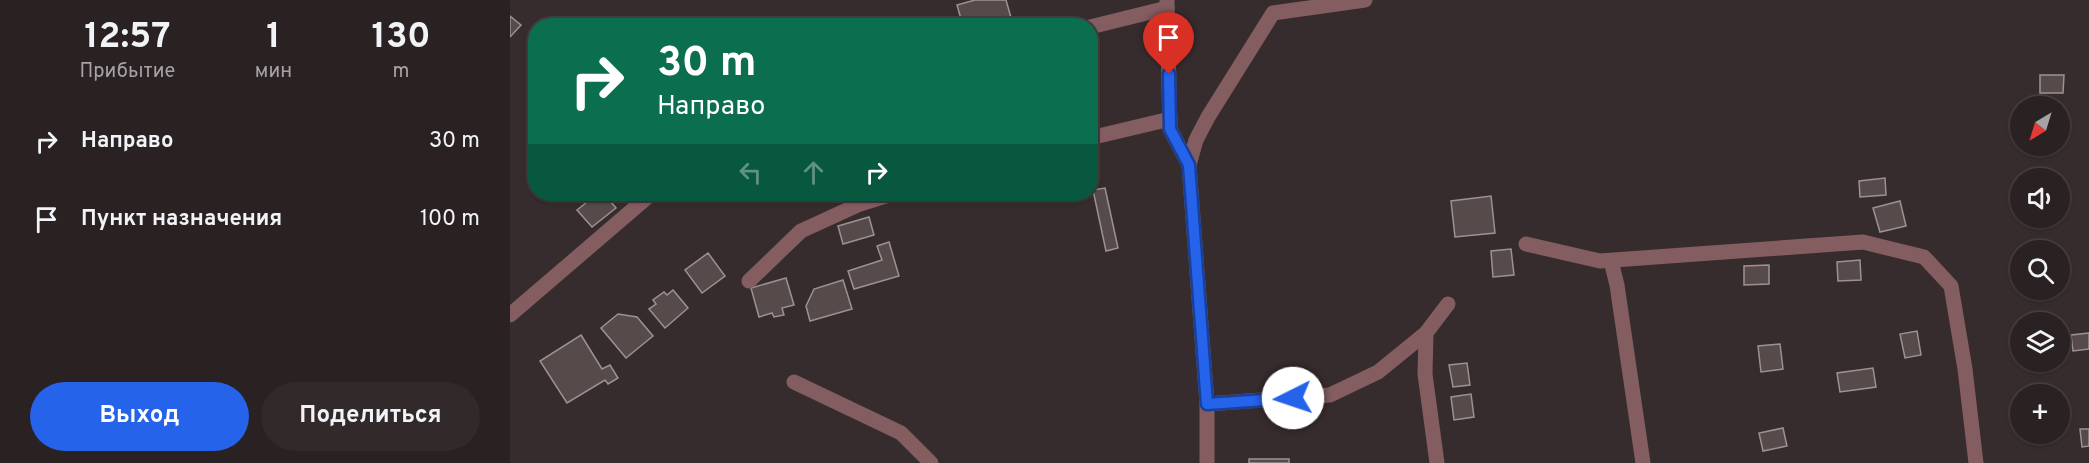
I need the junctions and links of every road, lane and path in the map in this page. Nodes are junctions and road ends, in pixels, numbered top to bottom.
1 (1365, 0) edge
2 (1167, 4) edge
3 (1098, 25) edge
4 (1170, 119) junction
5 (1098, 136) edge
6 (1189, 165) junction
7 (643, 201) edge
8 (870, 201) edge
9 (1526, 244) dead end
10 (1611, 261) junction
11 (749, 281) dead end
12 (1448, 304) dead end
13 (510, 315) edge
14 (1426, 333) junction
15 (794, 382) dead end
16 (1207, 404) junction
17 (931, 463) edge
18 (1207, 463) edge
19 (1437, 463) edge
20 (1642, 463) edge
21 (1976, 463) edge

1 - 6 lane
2 - 3 lane
2 - 4 lane
4 - 5 lane
4 - 6 lane
6 - 16 lane
7 - 13 lane
8 - 11 lane
9 - 10 lane
10 - 20 lane
10 - 21 lane
12 - 14 lane
14 - 16 lane
14 - 19 lane
15 - 17 lane
16 - 18 lane

